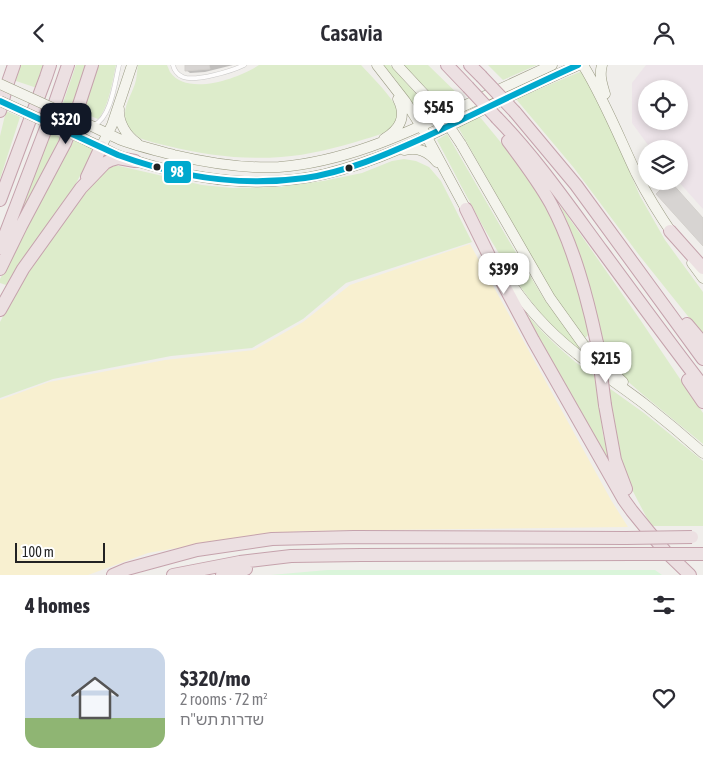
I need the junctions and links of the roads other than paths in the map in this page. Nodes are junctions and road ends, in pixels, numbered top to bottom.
1 (14, 65) edge
2 (50, 65) edge
3 (68, 65) edge
4 (92, 65) edge
5 (119, 65) edge
6 (132, 65) edge
7 (173, 65) edge
8 (244, 65) edge
9 (377, 65) edge
10 (397, 65) edge
11 (447, 65) edge
12 (470, 65) edge
13 (552, 65) edge
14 (578, 65) edge
15 (583, 65) edge
16 (602, 65) edge
17 (384, 74) junction
18 (0, 84) edge
19 (0, 101) edge
20 (119, 106) junction
21 (0, 111) edge
22 (495, 119) junction
23 (92, 126) junction
24 (421, 126) junction
25 (614, 126) junction
26 (108, 134) junction
27 (427, 136) junction
28 (373, 146) junction
29 (101, 147) junction
30 (142, 147) junction
31 (386, 155) junction
32 (134, 161) junction
33 (445, 171) junction
34 (81, 188) junction
35 (0, 200) edge
36 (591, 204) junction
37 (466, 209) junction
38 (670, 231) junction
39 (0, 248) edge
40 (703, 268) edge
41 (0, 269) edge
42 (703, 278) edge
43 (633, 294) junction
44 (0, 309) edge
45 (703, 343) edge
46 (703, 359) edge
47 (703, 386) edge
48 (703, 402) edge
49 (647, 406) junction
50 (703, 453) edge
51 (697, 537) edge
52 (654, 538) junction
53 (703, 554) edge
54 (291, 556) junction
55 (113, 575) edge
56 (172, 575) edge
57 (222, 575) edge
58 (690, 575) edge

1 - 21 highway
2 - 35 highway
3 - 39 highway
4 - 41 highway
5 - 23 lane
6 - 20 main road
7 - 8 lane
9 - 17 main road
10 - 49 main road, bridge
11 - 22 highway, bridge
12 - 36 highway, bridge
13 - 24 main road
14 - 27 main road
15 - 25 main road
16 - 25 main road
17 - 24 main road
17 - 28 main road
18 - 23 main road, bridge
19 - 29 main road, bridge
20 - 26 main road
20 - 30 main road
22 - 43 highway
22 - 52 highway, bridge
23 - 26 main road
24 - 27 main road
24 - 28 main road
25 - 38 main road
26 - 29 main road
26 - 30 main road
27 - 31 main road
27 - 33 main road
28 - 30 main road
29 - 32 main road
29 - 34 highway
31 - 32 main road
31 - 33 main road
32 - 34 highway
33 - 37 main road
34 - 44 highway
36 - 45 highway
36 - 46 highway
37 - 49 main road
37 - 52 highway
38 - 40 highway
38 - 42 main road
43 - 47 highway
43 - 48 highway
49 - 50 main road
51 - 55 highway, bridge
52 - 58 highway
53 - 54 highway, bridge
54 - 56 highway
54 - 57 highway

